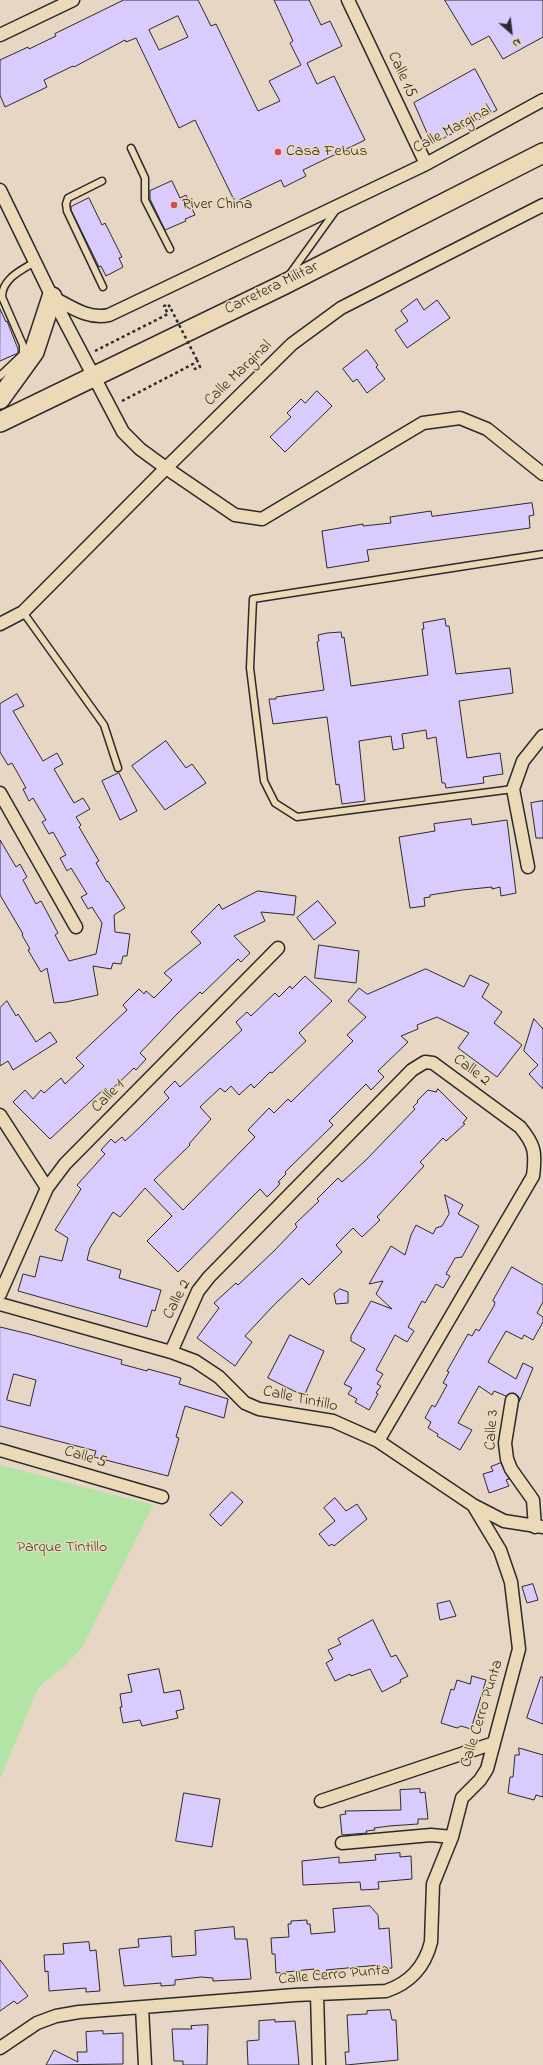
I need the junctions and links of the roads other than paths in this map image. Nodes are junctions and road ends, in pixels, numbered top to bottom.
1 (73, 0) edge
2 (348, 0) edge
3 (0, 35) edge
4 (543, 100) edge
5 (132, 148) dead end
6 (543, 153) edge
7 (426, 164) junction
8 (102, 180) dead end
9 (0, 190) edge
10 (543, 205) edge
11 (338, 207) junction
12 (170, 249) dead end
13 (35, 262) junction
14 (283, 284) junction
15 (103, 286) dead end
16 (52, 297) junction
17 (0, 376) edge
18 (93, 376) junction
19 (0, 399) edge
20 (0, 422) edge
21 (166, 468) junction
22 (543, 474) edge
23 (543, 554) edge
24 (23, 612) junction
25 (0, 624) edge
26 (543, 736) edge
27 (118, 768) dead end
28 (513, 789) junction
29 (0, 793) edge
30 (528, 866) dead end
31 (76, 927) dead end
32 (278, 948) dead end
33 (0, 1115) edge
34 (47, 1188) junction
35 (0, 1294) edge
36 (0, 1304) edge
37 (171, 1352) junction
38 (512, 1400) dead end
39 (378, 1441) junction
40 (0, 1450) edge
41 (162, 1497) dead end
42 (473, 1506) junction
43 (539, 1527) edge
44 (494, 1743) junction
45 (321, 1801) dead end
46 (452, 1837) junction
47 (342, 1842) dead end
48 (317, 1994) junction
49 (142, 2007) junction
50 (0, 2048) edge
51 (145, 2065) edge
52 (319, 2065) edge

1 - 3 street
2 - 7 street, Calle 15
4 - 7 street, Calle Marginal
5 - 12 lane
6 - 14 main road, Carretera Militar
7 - 11 street, Calle Marginal
8 - 15 lane
9 - 13 street
10 - 21 street, Calle Marginal
11 - 14 lane
11 - 16 street, Calle Marginal
13 - 16 street
13 - 17 lane
14 - 18 main road, Carretera Militar
16 - 18 street
16 - 19 main road
18 - 20 main road, Carretera Militar
18 - 21 street
21 - 22 street
21 - 24 street, Calle Marginal
23 - 28 lane
24 - 25 street, Calle Marginal
24 - 27 lane
26 - 28 street
28 - 30 street
29 - 31 street
32 - 34 street, Calle 1
33 - 34 street
34 - 35 street, Calle 1
36 - 37 street, Calle Tintillo
37 - 39 street, Calle Tintillo
37 - 39 street, Calle 2
38 - 43 street, Calle 3
39 - 42 street, Calle Tintillo
40 - 41 street, Calle 5
42 - 43 street, Calle Tintillo
42 - 44 street, Calle Cerro Punta
44 - 45 street
44 - 46 street, Calle Cerro Punta
46 - 47 street
46 - 48 street, Calle Cerro Punta
48 - 49 street, Calle Cerro Punta
48 - 52 street
49 - 50 street, Calle Cerro Punta
49 - 51 street

